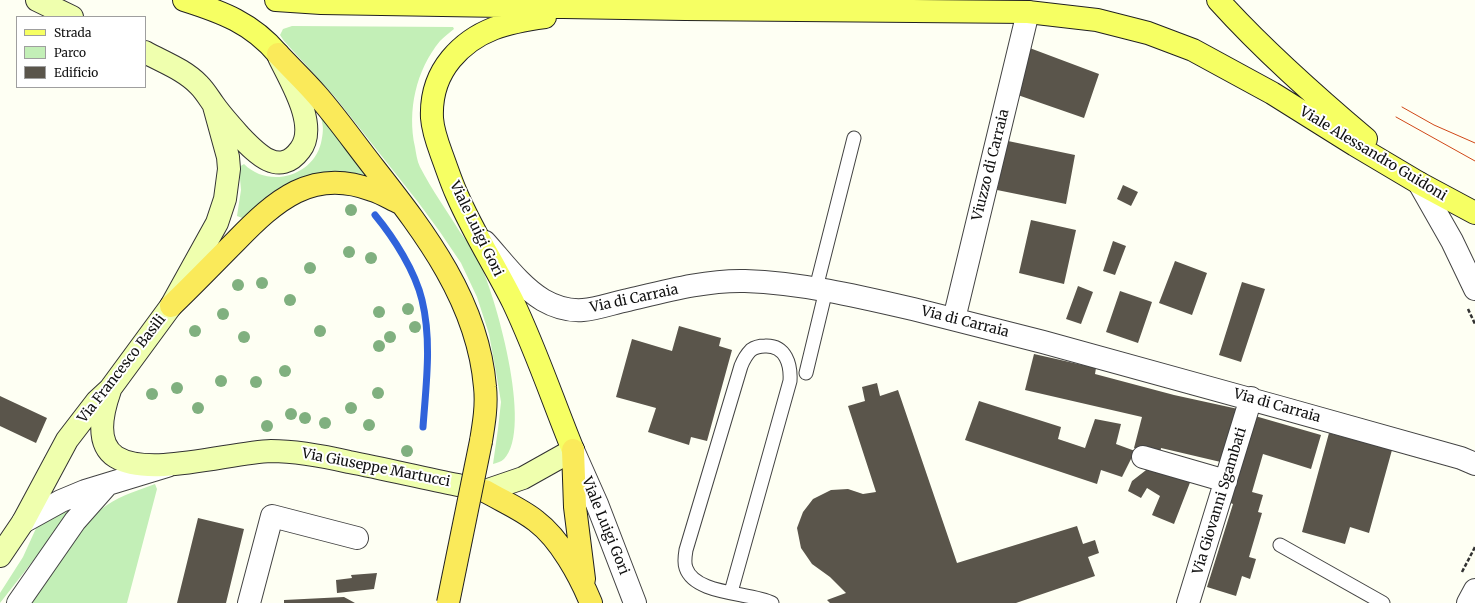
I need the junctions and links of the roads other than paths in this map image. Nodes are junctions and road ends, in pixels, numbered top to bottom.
1 (37, 0) edge
2 (184, 0) edge
3 (276, 0) edge
4 (1218, 0) edge
5 (632, 8) junction
6 (1028, 12) junction
7 (70, 16) edge
8 (146, 53) edge
9 (278, 54) junction
10 (214, 106) junction
11 (854, 138) dead end
12 (1419, 183) junction
13 (404, 206) junction
14 (1475, 213) edge
15 (474, 229) junction
16 (821, 289) junction
17 (1475, 289) edge
18 (172, 306) junction
19 (954, 319) junction
20 (806, 373) dead end
21 (110, 389) junction
22 (1252, 398) junction
23 (573, 450) junction
24 (1143, 456) dead end
25 (174, 464) junction
26 (1475, 464) edge
27 (1226, 481) junction
28 (458, 485) dead end
29 (106, 486) junction
30 (485, 491) joint
31 (23, 522) junction
32 (357, 538) dead end
33 (1280, 545) dead end
34 (0, 556) edge
35 (1475, 590) edge
36 (731, 592) junction
37 (588, 595) edge
38 (18, 603) edge
39 (250, 603) edge
40 (448, 603) edge
41 (635, 603) edge
42 (772, 603) edge
43 (1188, 603) edge
44 (1383, 603) edge
45 (1468, 603) edge

1 - 7 main road
2 - 9 main road
3 - 5 main road
4 - 12 main road
5 - 6 main road, Viale Alessandro Guidoni
5 - 15 main road, Viale Luigi Gori
6 - 12 main road, Viale Alessandro Guidoni
6 - 19 street, Viuzzo di Carraia
8 - 10 main road
9 - 10 main road
9 - 13 highway
10 - 18 main road, Via Francesco Basili
11 - 16 lane
12 - 14 main road, Viale Alessandro Guidoni
12 - 17 street
13 - 18 highway
13 - 40 highway, bridge
15 - 16 street, Via di Carraia
15 - 23 main road, Viale Luigi Gori
16 - 19 street, Via di Carraia
16 - 20 lane
18 - 21 main road, Via Francesco Basili
19 - 22 street, Via di Carraia
21 - 25 main road, Via Giuseppe Martucci
21 - 31 main road, Via Francesco Basili
22 - 26 street, Via di Carraia
22 - 27 street, Via Giovanni Sgambati
23 - 30 main road
23 - 37 highway
23 - 41 street, Viale Luigi Gori
24 - 27 street
25 - 28 main road, Via Giuseppe Martucci
25 - 29 street, Via Giuseppe Martucci
27 - 43 street, Via Giovanni Sgambati
29 - 31 street, Via Giuseppe Martucci
29 - 38 street
30 - 37 highway
31 - 34 main road, Via Francesco Basili
32 - 39 street
33 - 44 lane
35 - 45 street
36 - 36 lane
36 - 42 lane

